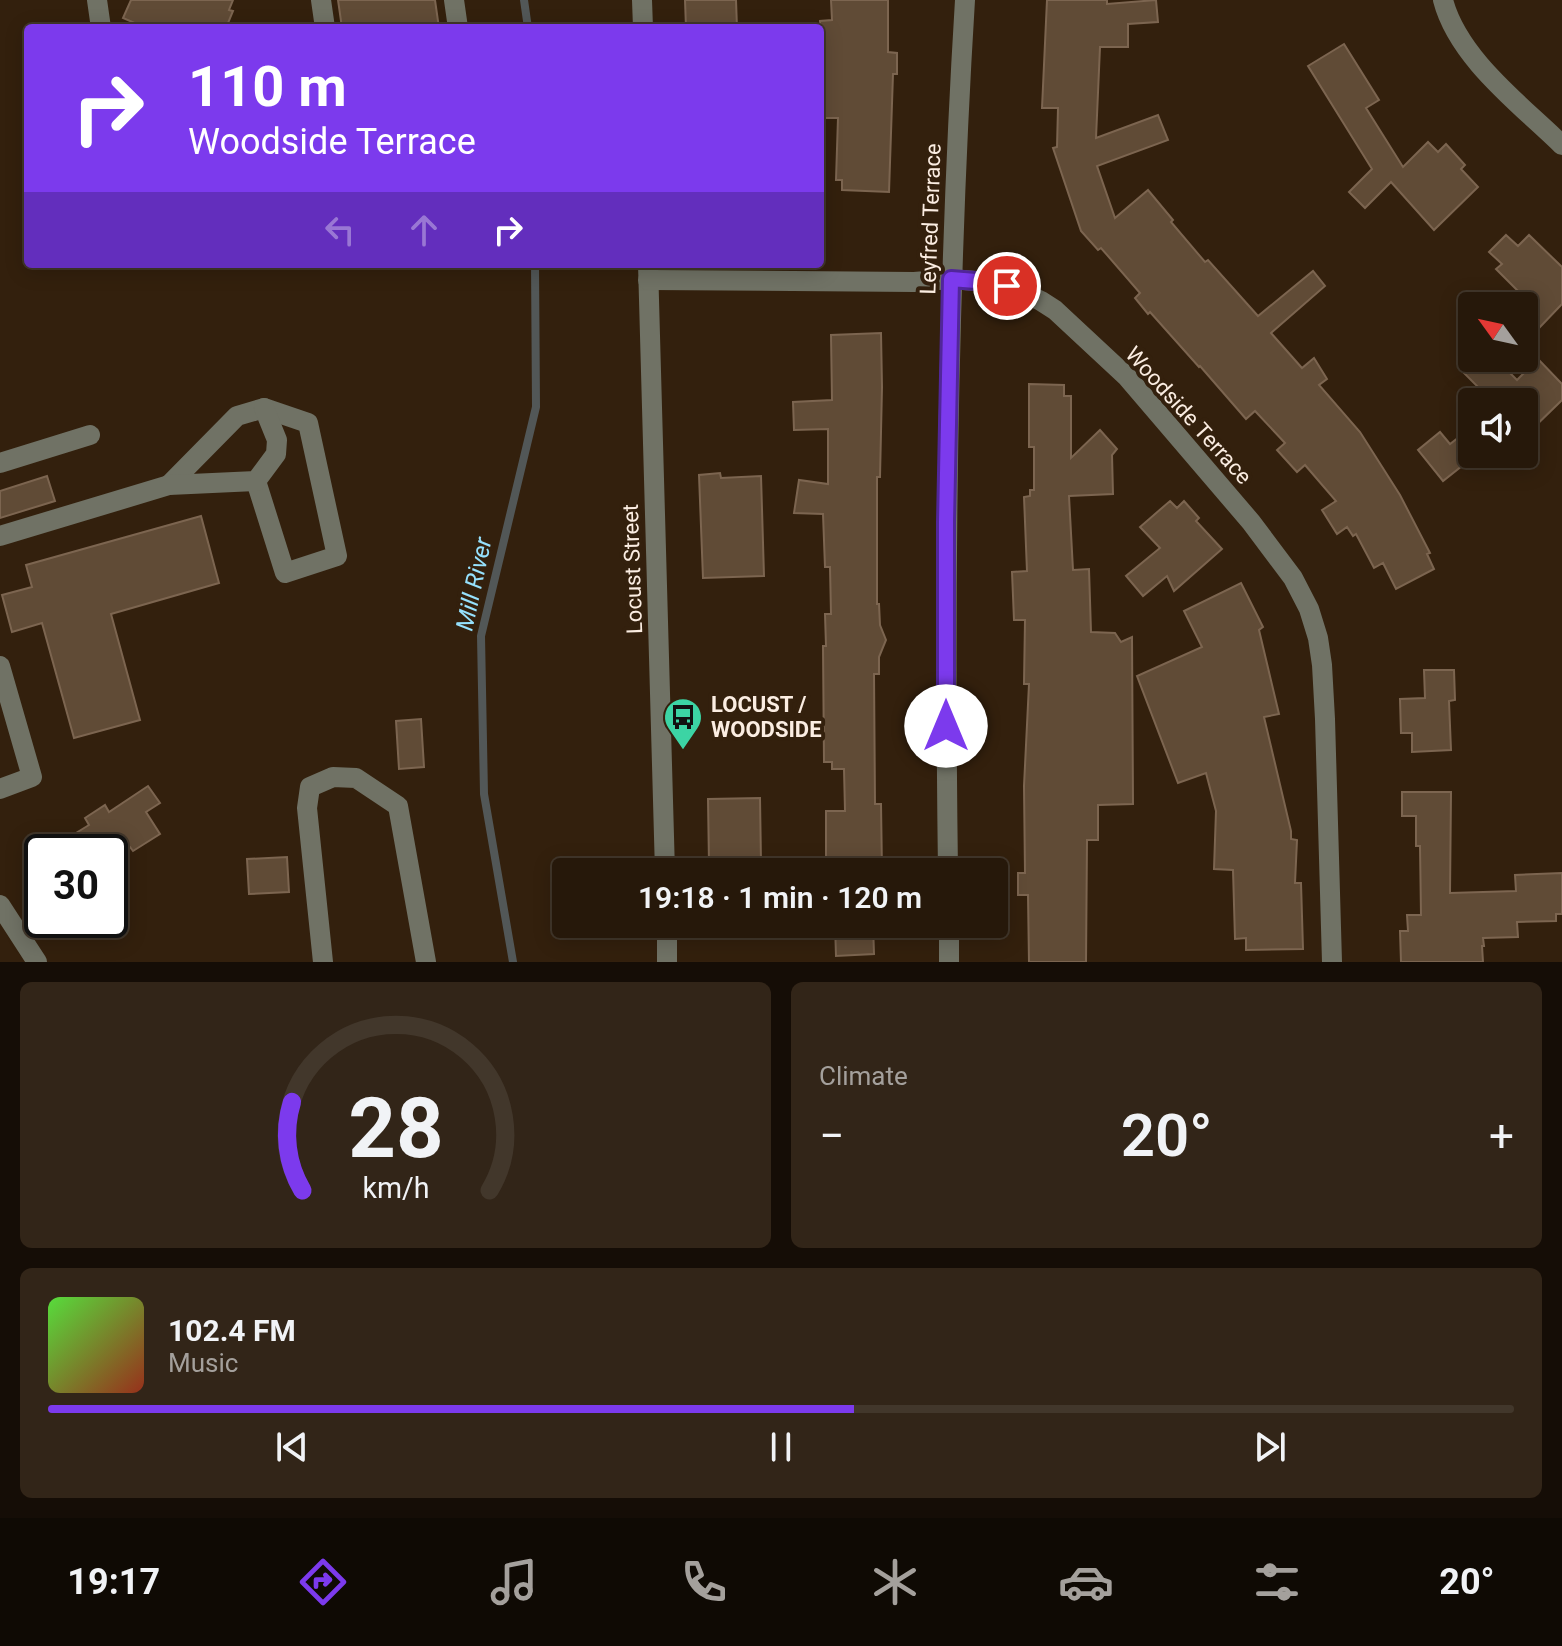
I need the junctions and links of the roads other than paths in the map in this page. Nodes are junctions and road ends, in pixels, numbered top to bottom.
1 (97, 0) edge
2 (321, 0) edge
3 (454, 0) edge
4 (642, 0) edge
5 (965, 0) edge
6 (1445, 1) edge
7 (100, 24) edge
8 (324, 24) edge
9 (457, 24) edge
10 (643, 24) edge
11 (1562, 145) edge
12 (648, 272) edge
13 (951, 279) junction
14 (264, 408) junction
15 (90, 435) dead end
16 (0, 463) edge
17 (256, 481) junction
18 (169, 485) junction
19 (0, 536) edge
20 (0, 666) edge
21 (0, 789) edge
22 (665, 858) edge
23 (948, 858) edge
24 (0, 905) edge
25 (667, 938) edge
26 (949, 938) edge
27 (37, 962) edge
28 (323, 962) edge
29 (426, 962) edge
30 (667, 962) edge
31 (949, 962) edge
32 (1332, 962) edge

1 - 7 street
2 - 8 street
3 - 9 street
4 - 10 street
5 - 13 street, Leyfred Terrace
6 - 11 street
12 - 13 street, Woodside Terrace
12 - 22 street, Locust Street
13 - 23 street, Leyfred Terrace
13 - 32 street, Woodside Terrace
14 - 17 street
14 - 17 street
14 - 18 street
15 - 16 street
17 - 18 street
18 - 19 street
20 - 21 street
24 - 27 street
25 - 30 street
26 - 31 street
28 - 29 street

